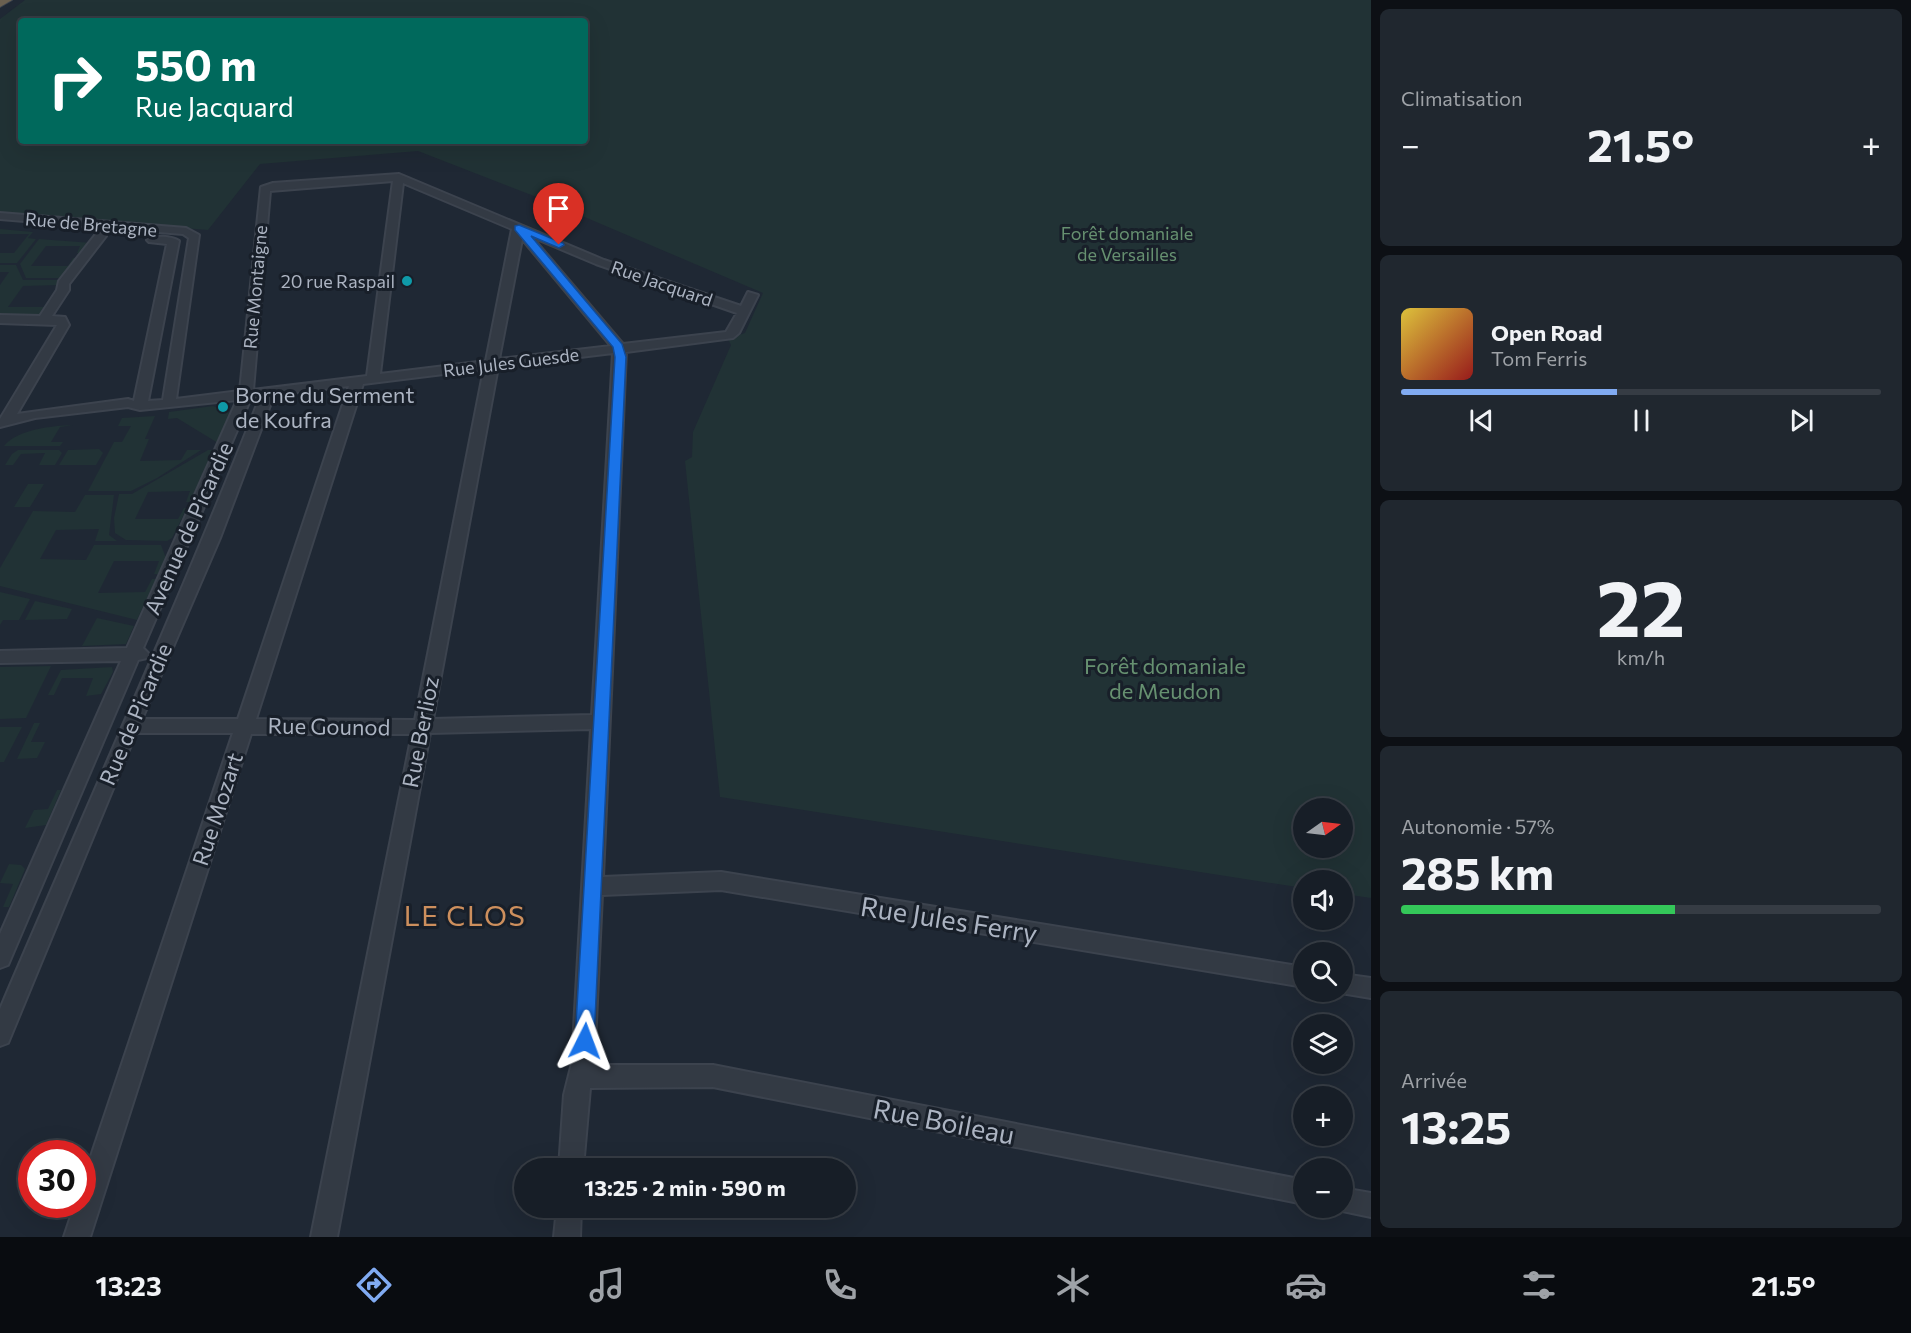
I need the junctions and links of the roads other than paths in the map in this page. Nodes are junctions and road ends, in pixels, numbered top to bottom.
1 (4, 0) edge
2 (0, 2) edge
3 (399, 177) junction
4 (273, 186) joint
5 (0, 216) edge
6 (0, 227) edge
7 (519, 228) junction
8 (183, 231) junction
9 (100, 236) junction
10 (195, 240) junction
11 (174, 242) junction
12 (752, 295) dead end
13 (744, 311) junction
14 (0, 319) edge
15 (44, 319) junction
16 (620, 349) junction
17 (491, 365) junction
18 (366, 380) junction
19 (269, 391) junction
20 (246, 394) junction
21 (169, 404) junction
22 (140, 406) junction
23 (3, 423) edge
24 (160, 654) junction
25 (133, 655) junction
26 (0, 657) edge
27 (600, 722) junction
28 (245, 725) junction
29 (130, 726) junction
30 (421, 727) junction
31 (594, 885) junction
32 (0, 958) edge
33 (1293, 975) edge
34 (1353, 986) edge
35 (1371, 988) edge
36 (0, 1034) edge
37 (582, 1077) junction
38 (572, 1158) edge
39 (1293, 1190) edge
40 (1353, 1202) edge
41 (1371, 1205) edge
42 (568, 1218) edge
43 (77, 1237) edge
44 (324, 1237) edge
45 (567, 1237) edge

1 - 2 highway
3 - 4 street, Rue Jacquard
3 - 7 street, Rue Jacquard
3 - 18 street, Rue Mozart
4 - 20 street, Rue Montaigne
5 - 8 street, Rue de Bretagne
6 - 9 street, Rue de Bretagne
7 - 13 street, Rue Jacquard
7 - 16 street
7 - 17 street, Rue Berlioz
8 - 10 street, Rue de Bretagne
8 - 11 street, Rue de Bretagne
9 - 11 street, Rue de Bretagne
9 - 15 street
10 - 11 street, Rue de Bretagne
10 - 21 street
11 - 22 street, Rue de Bretagne
12 - 13 street, Rue Jules Guesde
13 - 16 street, Rue Jules Guesde
14 - 15 street
15 - 23 street
16 - 17 street, Rue Jules Guesde
16 - 27 street
17 - 18 street, Rue Jules Guesde
17 - 30 street, Rue Berlioz
18 - 19 street, Rue Jules Guesde
18 - 28 street, Rue Mozart
19 - 20 street, Rue Jules Guesde
19 - 24 street, Rue de Picardie
20 - 21 street, Rue Jules Guesde
20 - 25 street, Avenue de Picardie
21 - 22 street, Rue Jules Guesde
22 - 23 street, Rue Jules Guesde
24 - 25 street
24 - 29 street, Rue de Picardie
25 - 26 street
25 - 32 street, Avenue de Picardie
27 - 30 street, Rue Gounod
27 - 31 street
28 - 29 street, Rue Gounod
28 - 30 street, Rue Gounod
28 - 43 street, Rue Mozart
29 - 36 street, Rue de Picardie
30 - 44 street, Rue Berlioz
31 - 33 street, Rue Jules Ferry
31 - 37 street
34 - 35 street
37 - 38 street
37 - 39 street, Rue Boileau
40 - 41 street
42 - 45 street

